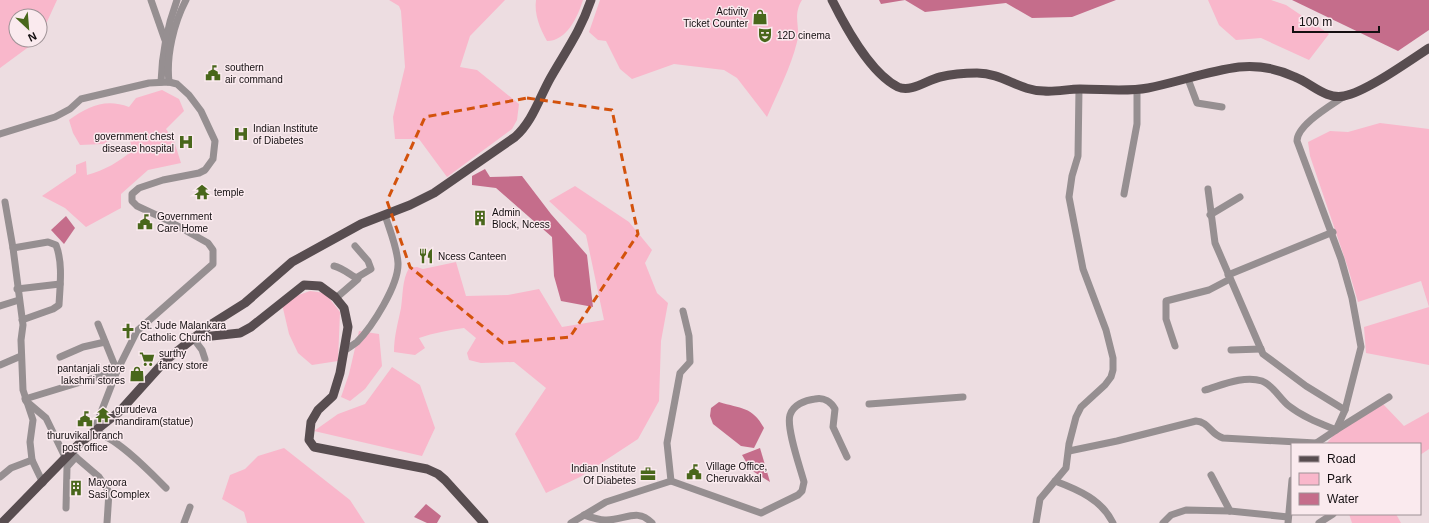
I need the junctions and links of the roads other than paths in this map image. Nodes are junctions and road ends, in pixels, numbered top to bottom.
1 (151, 0) edge
2 (177, 0) edge
3 (186, 0) edge
4 (591, 0) edge
5 (832, 0) edge
6 (165, 40) junction
7 (1429, 48) edge
8 (170, 53) junction
9 (1188, 79) junction
10 (161, 82) junction
11 (169, 82) junction
12 (1079, 89) junction
13 (1137, 90) junction
14 (1342, 97) junction
15 (1222, 107) dead end
16 (0, 134) edge
17 (1208, 189) dead end
18 (1124, 194) dead end
19 (1240, 197) dead end
20 (5, 202) dead end
21 (385, 215) junction
22 (1210, 216) junction
23 (1333, 232) junction
24 (355, 246) dead end
25 (13, 248) junction
26 (334, 266) dead end
27 (1229, 277) junction
28 (356, 278) junction
29 (60, 284) junction
30 (17, 289) junction
31 (336, 298) junction
32 (19, 300) junction
33 (0, 306) edge
34 (683, 310) dead end
35 (22, 320) junction
36 (98, 324) dead end
37 (193, 338) junction
38 (105, 342) junction
39 (1175, 346) dead end
40 (1261, 349) junction
41 (1231, 350) dead end
42 (344, 351) junction
43 (21, 356) junction
44 (60, 357) dead end
45 (205, 359) dead end
46 (0, 365) edge
47 (117, 371) junction
48 (1204, 390) dead end
49 (963, 397) dead end
50 (1389, 397) dead end
51 (25, 399) junction
52 (869, 404) dead end
53 (1345, 410) junction
54 (1336, 430) junction
55 (93, 433) junction
56 (1300, 443) edge
57 (1317, 443) edge
58 (1069, 451) junction
59 (71, 456) junction
60 (847, 457) dead end
61 (32, 460) junction
62 (1211, 475) dead end
63 (0, 477) edge
64 (671, 481) junction
65 (1055, 481) junction
66 (43, 482) junction
67 (166, 488) dead end
68 (1291, 490) edge
69 (190, 506) dead end
70 (66, 508) dead end
71 (1230, 511) junction
72 (1331, 515) edge
73 (584, 516) junction
74 (1288, 520) edge
75 (2, 523) edge
76 (107, 523) edge
77 (184, 523) edge
78 (484, 523) edge
79 (571, 523) edge
80 (652, 523) edge
81 (1036, 523) edge
82 (1113, 523) edge
83 (1164, 523) edge
84 (1319, 523) edge

1 - 6 street
2 - 6 street
3 - 8 street
4 - 21 main road
5 - 12 main road
6 - 8 street
6 - 10 street
7 - 14 main road
8 - 11 street
9 - 13 main road
9 - 14 main road
9 - 15 street
10 - 11 street
10 - 16 street
11 - 47 street
12 - 13 main road
12 - 58 street
13 - 18 street
14 - 23 street
17 - 22 street
19 - 22 street
20 - 25 street
21 - 37 main road
21 - 42 street
22 - 27 street
23 - 27 street
23 - 53 street
24 - 28 street
25 - 29 street
25 - 30 street
26 - 28 street
27 - 39 street
27 - 40 street
28 - 31 street
29 - 30 street
29 - 35 street
30 - 32 street
31 - 37 main road
31 - 42 main road
32 - 33 street
32 - 35 street
34 - 64 street
35 - 43 street
36 - 38 street
37 - 45 street
37 - 55 main road
38 - 44 street
38 - 47 street
40 - 41 street
40 - 53 street
42 - 78 main road
43 - 46 street
43 - 51 street
47 - 51 street
47 - 55 street
48 - 54 street
49 - 52 street
50 - 54 street
51 - 59 street
51 - 61 street
53 - 54 street
54 - 57 street
55 - 59 main road
55 - 67 street
56 - 58 street
58 - 65 street
59 - 66 main road
59 - 70 street
59 - 76 street
60 - 64 street
61 - 63 street
61 - 66 street
62 - 71 street
64 - 73 street
65 - 81 street
65 - 82 street
66 - 75 main road
68 - 74 street
69 - 77 street
71 - 74 street
71 - 83 street
72 - 84 street
73 - 79 street
73 - 80 street

